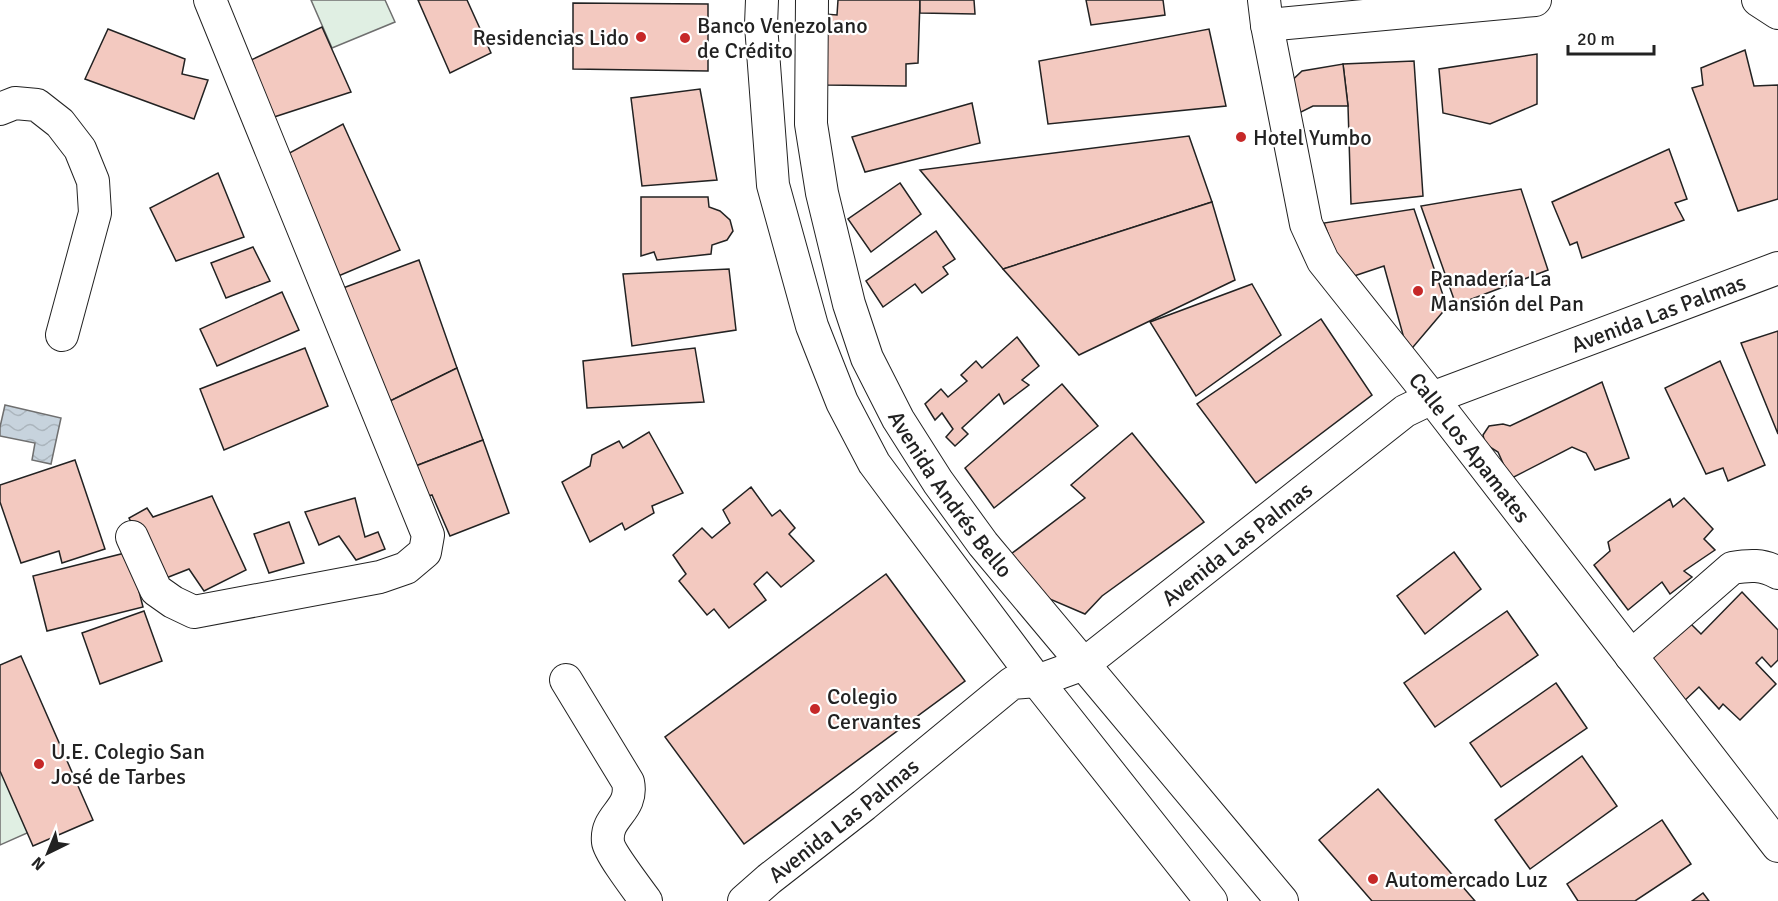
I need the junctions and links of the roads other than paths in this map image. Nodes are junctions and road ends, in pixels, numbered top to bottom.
1 (210, 0) edge
2 (762, 0) edge
3 (812, 0) edge
4 (1535, 0) edge
5 (1758, 0) edge
6 (1265, 13) edge
7 (1778, 13) edge
8 (0, 109) edge
9 (1778, 268) edge
10 (62, 335) dead end
11 (1432, 398) junction
12 (132, 537) dead end
13 (1778, 573) edge
14 (1631, 656) junction
15 (1084, 664) junction
16 (566, 680) dead end
17 (1037, 681) junction
18 (1772, 827) edge
19 (646, 901) edge
20 (744, 901) edge
21 (1211, 901) edge
22 (1282, 901) edge

1 - 12 street
2 - 17 street, Avenida Andrés Bello
3 - 15 street, Avenida Andrés Bello
4 - 6 street
5 - 7 street
6 - 11 street, Calle Los Apamates
8 - 10 street
9 - 11 street, Avenida Las Palmas
11 - 14 street, Calle Los Apamates
11 - 15 street, Avenida Las Palmas
13 - 14 street
14 - 18 street, Calle Los Apamates
15 - 17 street, Avenida Las Palmas
15 - 22 street, Avenida Andrés Bello
16 - 19 street
17 - 20 street, Avenida Las Palmas
17 - 21 street, Avenida Andrés Bello

